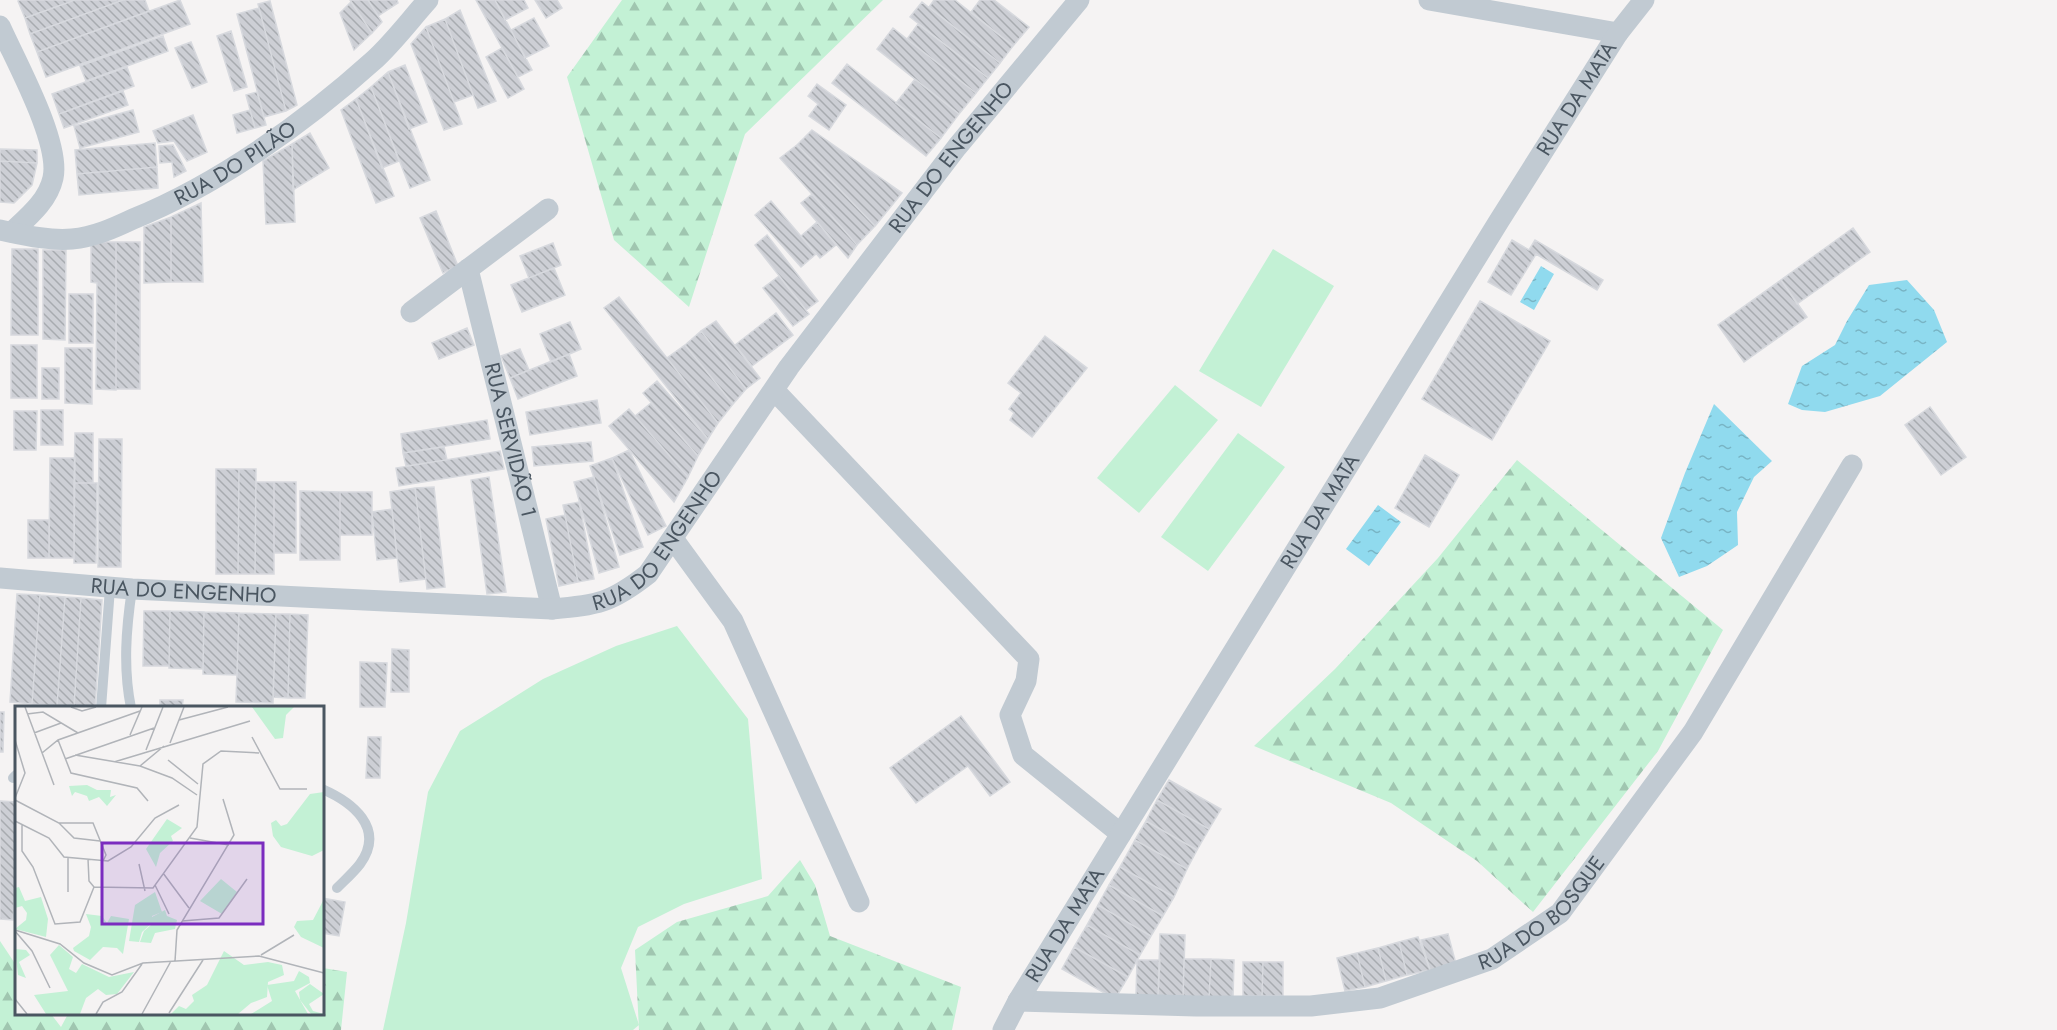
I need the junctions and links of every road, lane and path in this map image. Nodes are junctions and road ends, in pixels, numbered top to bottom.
1 (428, 0) edge
2 (1079, 0) edge
3 (1429, 0) edge
4 (1644, 0) edge
5 (0, 26) edge
6 (1618, 33) junction
7 (548, 209) dead end
8 (6, 231) edge
9 (468, 270) junction
10 (411, 312) dead end
11 (774, 390) junction
12 (1852, 465) dead end
13 (674, 540) junction
14 (0, 578) edge
15 (110, 588) junction
16 (132, 589) junction
17 (552, 609) junction
18 (101, 706) edge
19 (131, 706) edge
20 (324, 790) edge
21 (1121, 834) junction
22 (338, 888) dead end
23 (859, 902) dead end
24 (1018, 1001) junction
25 (1004, 1030) edge

1 - 8 street, RUA DO PILÃO
2 - 11 street, RUA DO ENGENHO
3 - 6 street
4 - 6 street, RUA DA MATA
5 - 8 street
6 - 21 street, RUA DA MATA
7 - 9 street
9 - 10 street
9 - 17 street, RUA SERVIDÃO 1
11 - 13 street, RUA DO ENGENHO
11 - 21 street
12 - 24 street, RUA DO BOSQUE
13 - 17 street, RUA DO ENGENHO
13 - 23 street
14 - 15 street, RUA DO ENGENHO
15 - 16 street, RUA DO ENGENHO
15 - 18 lane
16 - 17 street, RUA DO ENGENHO
16 - 19 lane
20 - 22 lane
21 - 24 street, RUA DA MATA
24 - 25 street, RUA DA MATA

